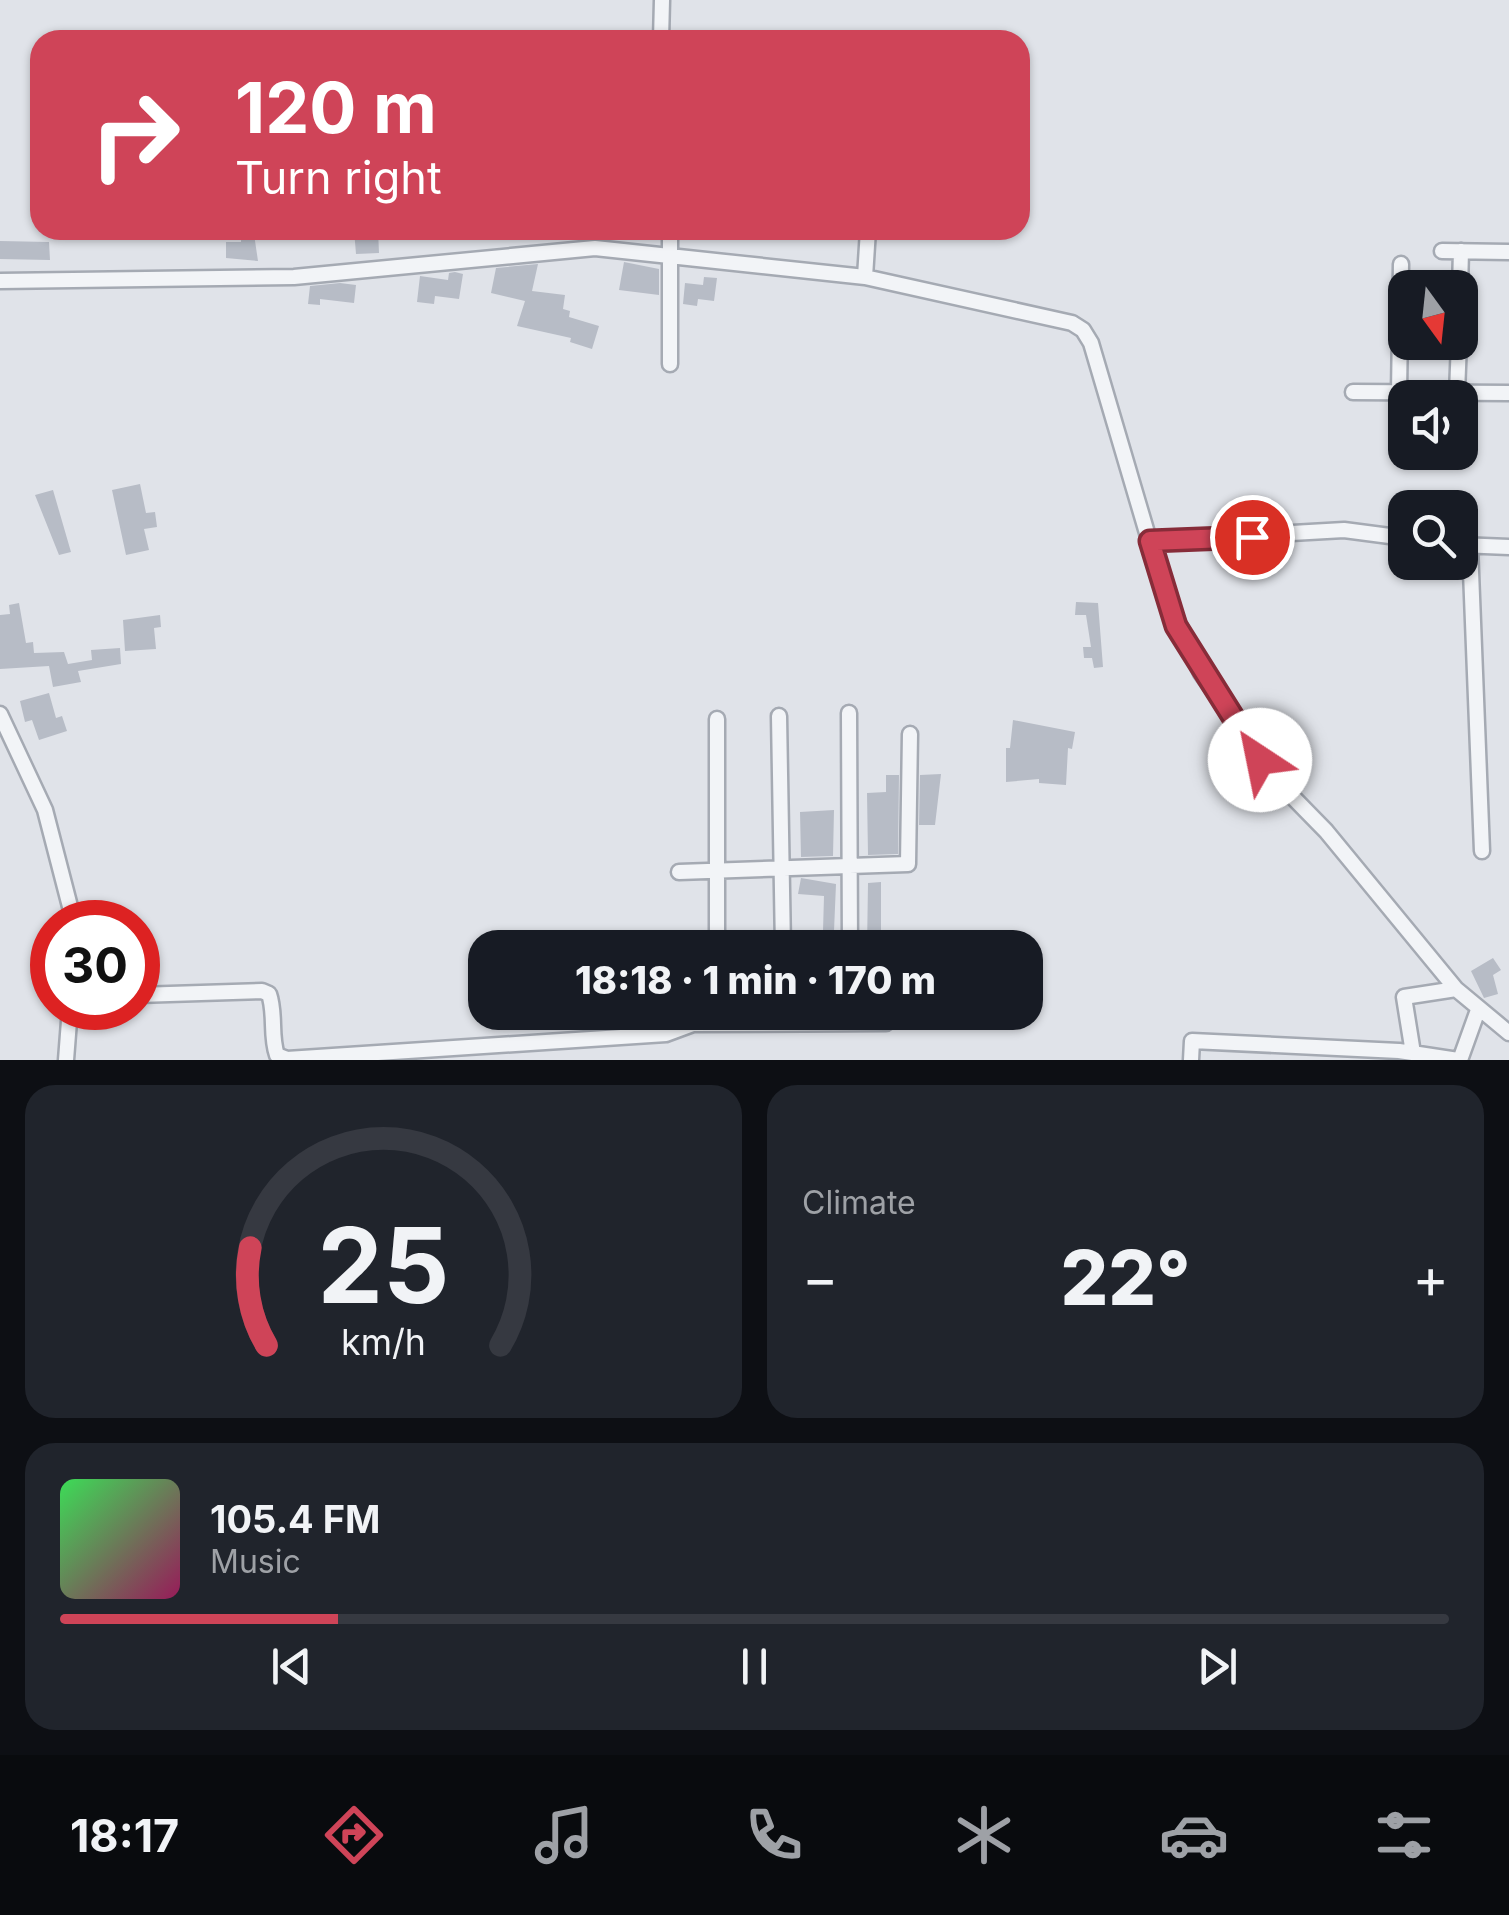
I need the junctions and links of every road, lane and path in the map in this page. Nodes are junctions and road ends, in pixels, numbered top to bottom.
1 (662, 0) edge
2 (661, 30) edge
3 (671, 240) edge
4 (867, 240) edge
5 (1442, 251) dead end
6 (1460, 251) junction
7 (1509, 252) edge
8 (672, 256) junction
9 (1401, 264) dead end
10 (1460, 270) edge
11 (864, 277) junction
12 (0, 281) edge
13 (670, 364) dead end
14 (1400, 380) edge
15 (1354, 392) dead end
16 (1388, 392) edge
17 (1478, 392) edge
18 (1509, 392) edge
19 (1388, 536) edge
20 (1150, 541) junction
21 (1478, 546) edge
22 (1509, 547) edge
23 (1467, 580) edge
24 (849, 713) dead end
25 (0, 714) edge
26 (779, 716) dead end
27 (717, 718) dead end
28 (910, 734) dead end
29 (1482, 851) dead end
30 (849, 868) junction
31 (782, 869) junction
32 (717, 871) junction
33 (679, 872) dead end
34 (68, 900) edge
35 (717, 930) edge
36 (783, 930) edge
37 (850, 930) edge
38 (1456, 990) junction
39 (160, 994) edge
40 (1478, 1010) junction
41 (68, 1030) edge
42 (677, 1030) edge
43 (1509, 1032) edge
44 (1255, 1043) junction
45 (1413, 1053) junction
46 (66, 1060) edge
47 (1191, 1060) edge
48 (1254, 1060) edge
49 (1459, 1060) edge

1 - 2 street
3 - 8 street
4 - 11 street
5 - 6 street
6 - 7 street
6 - 10 street
8 - 11 street
8 - 12 street
8 - 13 street
9 - 14 street
11 - 20 street
15 - 16 street
17 - 18 street
19 - 20 street
20 - 38 street
21 - 22 street
23 - 29 street
24 - 30 street
25 - 34 street
26 - 31 street
27 - 32 street
28 - 30 street
30 - 31 street
30 - 37 street
31 - 32 street
31 - 36 street
32 - 33 street
32 - 35 street
38 - 40 street
38 - 45 street
39 - 42 street
40 - 43 street
40 - 49 street
41 - 46 street
44 - 45 street
44 - 47 street
44 - 48 street
45 - 49 street

